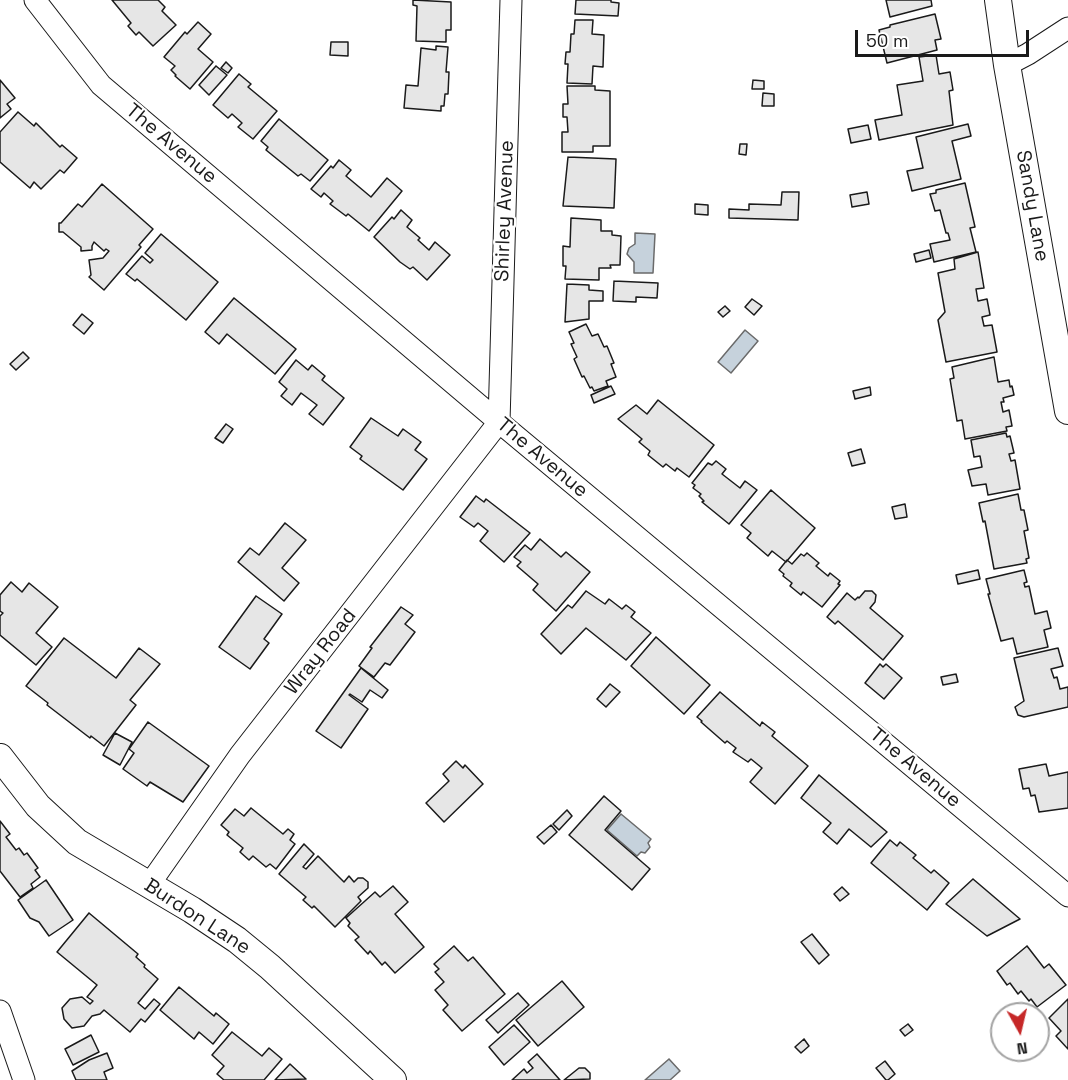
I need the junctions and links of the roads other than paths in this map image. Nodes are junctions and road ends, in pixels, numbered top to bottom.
1 (35, 0) edge
2 (511, 0) edge
3 (998, 0) edge
4 (1068, 28) edge
5 (1007, 65) junction
6 (1068, 411) edge
7 (499, 422) junction
8 (0, 757) edge
9 (149, 885) junction
10 (1068, 896) edge
11 (0, 1011) edge
12 (24, 1080) edge
13 (393, 1080) edge

1 - 7 street, The Avenue
2 - 7 street, Shirley Avenue
3 - 5 street, Sandy Lane
4 - 5 street
5 - 6 street, Sandy Lane
7 - 9 street, Wray Road
7 - 10 street, The Avenue
8 - 9 street, Burdon Lane
9 - 13 street, Burdon Lane
11 - 12 street

